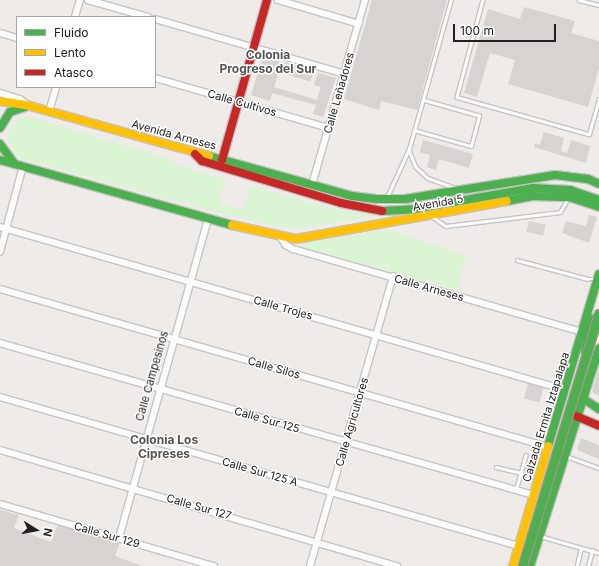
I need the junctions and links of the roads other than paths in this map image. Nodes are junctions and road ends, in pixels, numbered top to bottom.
1 (80, 0) edge
2 (88, 0) edge
3 (267, 0) edge
4 (278, 0) edge
5 (365, 0) edge
6 (451, 0) edge
7 (484, 0) edge
8 (579, 0) edge
9 (599, 5) edge
10 (76, 16) edge
11 (144, 16) edge
12 (156, 19) edge
13 (359, 24) junction
14 (0, 32) edge
15 (16, 38) edge
16 (253, 47) junction
17 (345, 74) junction
18 (156, 78) edge
19 (56, 88) edge
20 (0, 92) edge
21 (599, 99) edge
22 (423, 100) junction
23 (0, 101) edge
24 (237, 102) junction
25 (30, 106) junction
26 (49, 112) junction
27 (0, 128) edge
28 (329, 128) junction
29 (414, 130) junction
30 (0, 144) edge
31 (409, 149) junction
32 (195, 154) junction
33 (0, 160) edge
34 (222, 160) junction
35 (15, 164) junction
36 (23, 166) junction
37 (599, 184) edge
38 (312, 185) junction
39 (458, 189) junction
40 (569, 197) junction
41 (386, 200) junction
42 (599, 200) edge
43 (599, 207) edge
44 (431, 216) junction
45 (208, 219) junction
46 (0, 227) edge
47 (6, 229) junction
48 (280, 236) junction
49 (0, 252) edge
50 (517, 260) dead end
51 (392, 277) junction
52 (598, 277) edge
53 (190, 281) junction
54 (0, 289) edge
55 (599, 289) edge
56 (599, 314) edge
57 (582, 332) junction
58 (377, 334) junction
59 (174, 339) junction
60 (0, 343) edge
61 (599, 349) edge
62 (160, 389) junction
63 (566, 390) junction
64 (360, 393) junction
65 (0, 398) edge
66 (582, 398) junction
67 (599, 409) edge
68 (576, 416) junction
69 (599, 416) edge
70 (598, 425) edge
71 (146, 439) junction
72 (346, 443) junction
73 (549, 447) junction
74 (0, 450) edge
75 (526, 455) dead end
76 (565, 456) junction
77 (496, 467) dead end
78 (599, 468) edge
79 (521, 473) junction
80 (133, 488) junction
81 (516, 490) junction
82 (331, 492) junction
83 (534, 495) junction
84 (0, 504) edge
85 (540, 536) junction
86 (119, 538) junction
87 (318, 541) junction
88 (519, 546) junction
89 (581, 548) junction
90 (592, 551) junction
91 (599, 553) edge
92 (577, 565) dead end
93 (214, 566) edge
94 (310, 566) edge
95 (397, 566) edge
96 (513, 566) edge
97 (523, 566) edge
98 (530, 566) edge
99 (588, 566) edge

1 - 10 street
2 - 11 street
3 - 16 main road
4 - 13 street
5 - 13 street, Calle Leñadores
6 - 22 lane
7 - 21 lane
8 - 9 lane
12 - 16 street
13 - 17 street, Calle Leñadores
14 - 15 street
16 - 17 street
16 - 24 main road
17 - 28 street, Calle Leñadores
18 - 24 street, Calle Cultivos
19 - 26 street
20 - 25 street
22 - 29 lane
22 - 29 lane
23 - 25 main road, Avenida Arneses
24 - 28 street, Calle Cultivos
24 - 34 main road
25 - 26 main road, Avenida Arneses
25 - 27 main road
26 - 32 main road, Avenida Arneses
28 - 38 street, Calle Leñadores
29 - 31 lane
30 - 35 main road
31 - 39 lane
31 - 41 lane
32 - 34 main road, Avenida Arneses
32 - 42 main road
33 - 35 main road
34 - 38 main road, Avenida Arneses
35 - 36 main road
36 - 45 main road
36 - 47 street
37 - 39 main road, Avenida 5
38 - 41 main road, Avenida Arneses
39 - 41 main road, Avenida 5
40 - 43 main road, Avenida 5
40 - 44 main road, Avenida 5
40 - 44 lane
44 - 48 main road, Avenida 5
45 - 48 main road
45 - 53 street, Calle Campesinos
46 - 47 street, Calle Trojes
47 - 49 street
47 - 53 street, Calle Trojes
48 - 51 street, Calle Arneses
50 - 52 lane
51 - 57 street, Calle Arneses
51 - 58 street, Calle Agricultores
52 - 57 main road, Calzada Ermita Iztapalapa
53 - 58 street, Calle Trojes
53 - 59 street, Calle Campesinos
54 - 59 street, Calle Silos
55 - 66 main road, Calzada Ermita Iztapalapa
56 - 97 main road, Calzada Ermita Iztapalapa, bridge
57 - 63 main road, Calzada Ermita Iztapalapa
58 - 63 street, Calle Trojes
58 - 64 street, Calle Agricultores
59 - 62 street, Calle Campesinos
59 - 64 street, Calle Silos
60 - 62 street, Calle Sur 125
61 - 66 main road, Calzada Ermita Iztapalapa
62 - 71 street, Calle Campesinos
62 - 72 street, Calle Sur 125
63 - 73 main road, Calzada Ermita Iztapalapa
64 - 72 street, Calle Agricultores
64 - 73 street, Calle Silos
65 - 71 street, Calle Sur 125 A
66 - 67 main road
66 - 68 main road, Calzada Ermita Iztapalapa
68 - 70 main road
68 - 76 main road, Calzada Ermita Iztapalapa
69 - 70 main road
71 - 80 street, Calle Campesinos
71 - 82 street, Calle Sur 125 A
72 - 81 street, Calle Sur 125
72 - 82 street, Calle Agricultores
73 - 83 main road, Calzada Ermita Iztapalapa
74 - 80 street, Calle Sur 127
75 - 79 lane
76 - 78 lane
76 - 85 main road, Calzada Ermita Iztapalapa
77 - 79 lane
79 - 81 lane
80 - 86 street, Calle Campesinos
80 - 87 street, Calle Sur 127
81 - 83 street, Calle Sur 125
82 - 87 street, Calle Agricultores
82 - 88 street, Calle Sur 125 A
83 - 88 main road, Calzada Ermita Iztapalapa
84 - 86 street, Calle Sur 129
85 - 89 lane
85 - 98 main road, Calzada Ermita Iztapalapa
86 - 93 street, Calle Sur 129
87 - 94 street, Calle Agricultores
87 - 95 street, Calle Sur 127
88 - 96 main road, Calzada Ermita Iztapalapa
89 - 90 lane
89 - 92 lane
90 - 91 lane
90 - 99 lane

